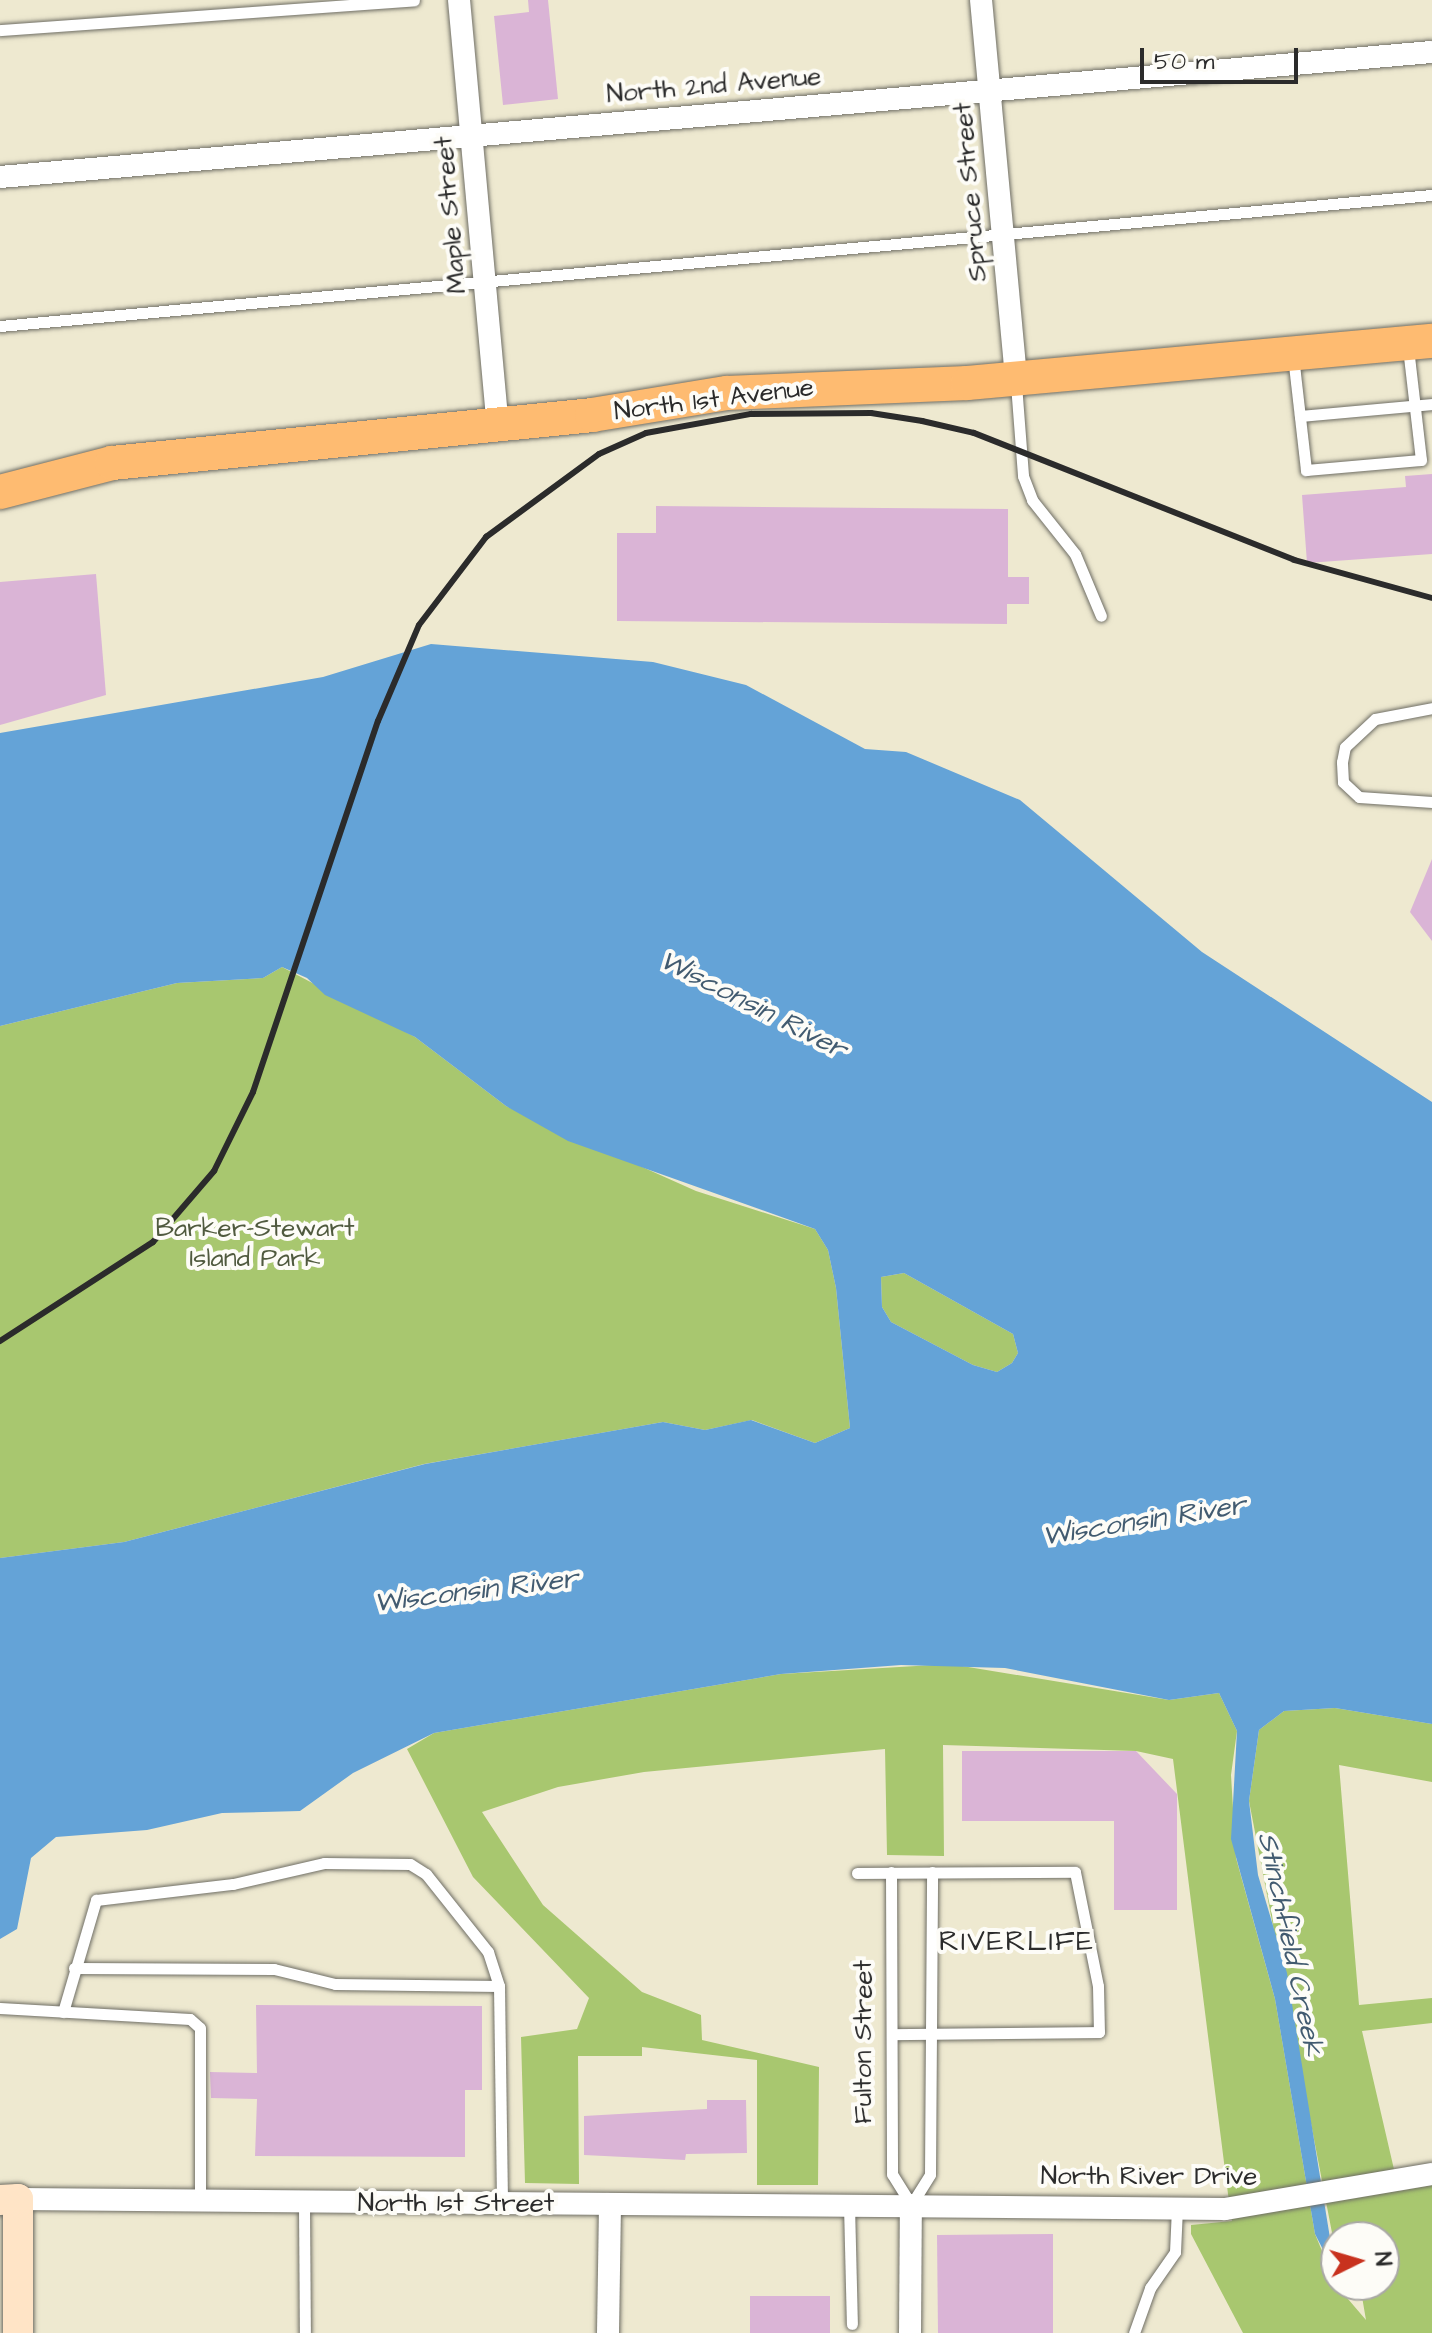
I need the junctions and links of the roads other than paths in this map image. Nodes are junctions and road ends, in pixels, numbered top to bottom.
1 (414, 0) edge
2 (459, 0) edge
3 (981, 0) edge
4 (0, 30) edge
5 (1432, 52) edge
6 (990, 92) junction
7 (472, 135) junction
8 (0, 177) edge
9 (1432, 195) edge
10 (1003, 231) junction
11 (485, 280) junction
12 (0, 326) edge
13 (1420, 342) edge
14 (1293, 354) junction
15 (1016, 379) junction
16 (1432, 404) edge
17 (1415, 405) junction
18 (1300, 416) junction
19 (498, 425) junction
20 (0, 492) edge
21 (1101, 616) dead end
22 (1432, 708) edge
23 (1432, 802) edge
24 (891, 1872) junction
25 (932, 1872) junction
26 (857, 1873) dead end
27 (74, 1968) junction
28 (499, 1986) junction
29 (0, 2008) edge
30 (63, 2012) junction
31 (931, 2033) junction
32 (892, 2034) junction
33 (1432, 2174) edge
34 (9, 2200) edge
35 (502, 2204) junction
36 (610, 2204) junction
37 (849, 2204) junction
38 (200, 2205) junction
39 (304, 2205) junction
40 (911, 2205) junction
41 (1177, 2208) junction
42 (852, 2324) dead end
43 (18, 2333) edge
44 (305, 2333) edge
45 (608, 2333) edge
46 (910, 2333) edge
47 (1134, 2333) edge

1 - 4 lane
2 - 7 street, Maple Street
3 - 6 street, Spruce Street
5 - 6 street, North 2nd Avenue
6 - 7 street, North 2nd Avenue
6 - 10 street, Spruce Street
7 - 8 street, North 2nd Avenue
7 - 11 street, Maple Street
9 - 10 lane
10 - 11 lane
10 - 15 street, Spruce Street
11 - 12 lane
11 - 19 street, Maple Street
13 - 14 main road, North 1st Avenue
13 - 17 lane
14 - 15 main road, North 1st Avenue
14 - 18 lane
15 - 19 main road, North 1st Avenue
15 - 21 lane
16 - 17 lane
17 - 18 lane
17 - 18 lane
19 - 20 main road, North 1st Avenue
22 - 23 lane
24 - 25 lane
24 - 26 lane
24 - 32 lane, Fulton Street
25 - 31 lane, Fulton Street
25 - 31 lane
27 - 28 lane
27 - 28 lane
27 - 30 lane
28 - 35 lane
29 - 30 lane
30 - 38 lane
31 - 32 lane
31 - 40 lane, Fulton Street
32 - 40 lane, Fulton Street
33 - 41 street, North River Drive
34 - 38 street, North 1st Street
34 - 43 street
35 - 36 street, North 1st Street
35 - 39 street, North 1st Street
36 - 37 street, North 1st Street
36 - 45 street
37 - 40 street, North 1st Street
37 - 42 lane
38 - 39 street, North 1st Street
39 - 44 lane
40 - 41 street, North River Drive
40 - 46 street, Fulton Street
41 - 47 lane

